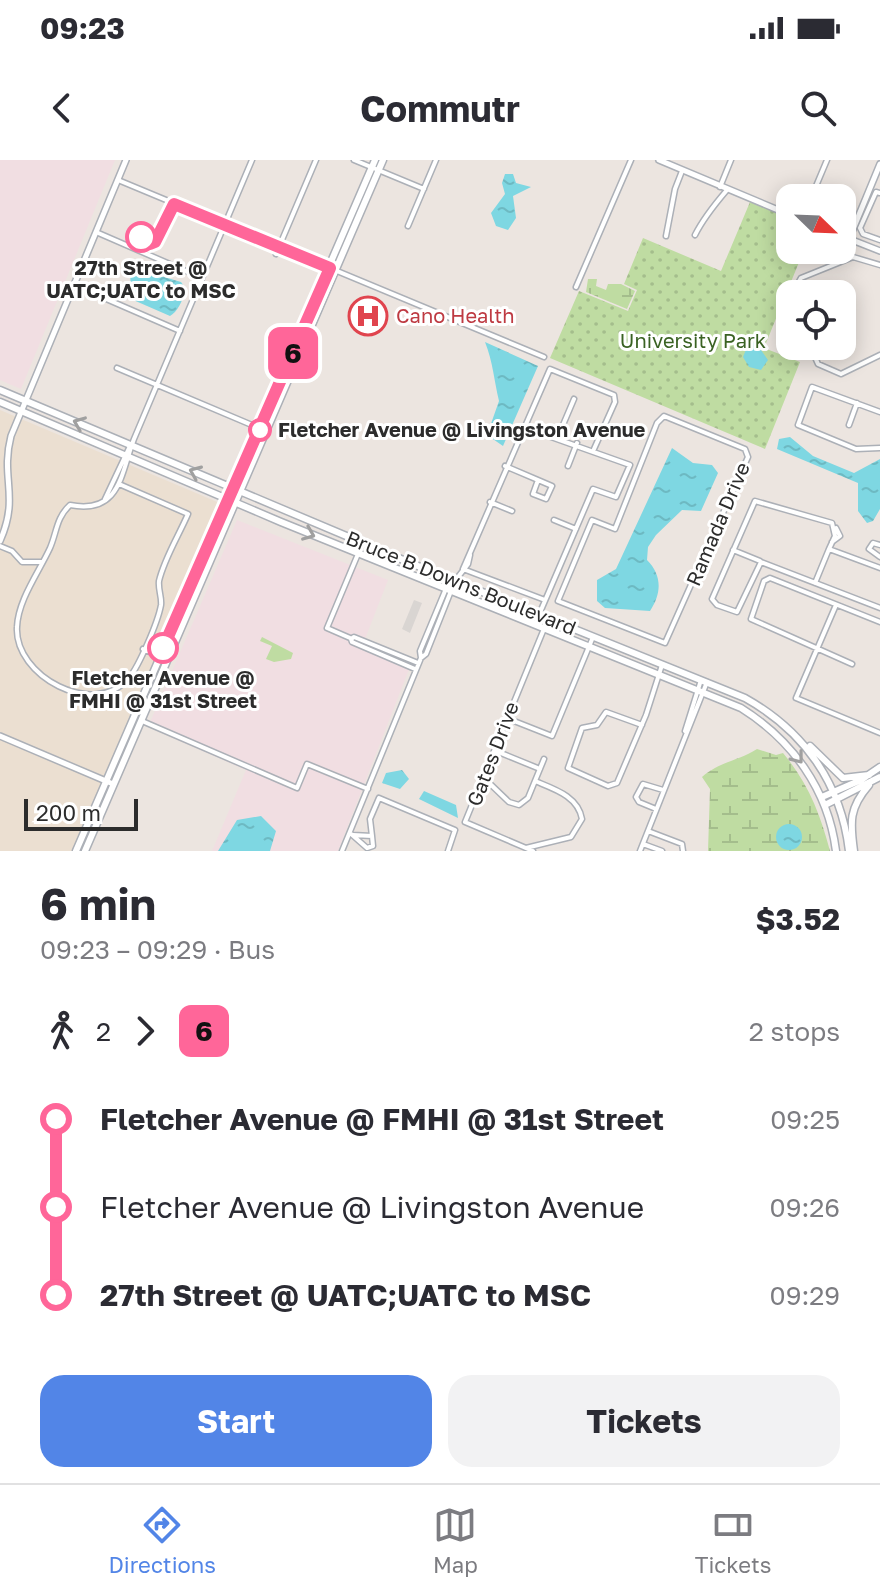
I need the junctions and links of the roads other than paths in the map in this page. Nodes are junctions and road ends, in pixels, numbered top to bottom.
1 (126, 160) edge
2 (252, 160) edge
3 (316, 160) edge
4 (354, 160) edge
5 (383, 160) edge
6 (436, 160) edge
7 (631, 160) edge
8 (659, 160) edge
9 (731, 160) edge
10 (827, 160) edge
11 (880, 164) edge
12 (375, 166) edge
13 (682, 171) junction
14 (118, 180) junction
15 (817, 184) edge
16 (720, 187) junction
17 (424, 189) junction
18 (727, 190) junction
19 (875, 192) edge
20 (776, 209) edge
21 (225, 225) junction
22 (408, 226) dead end
23 (856, 226) edge
24 (96, 232) junction
25 (695, 235) dead end
26 (666, 236) dead end
27 (880, 240) edge
28 (856, 242) edge
29 (878, 250) edge
30 (277, 251) junction
31 (871, 261) junction
32 (880, 265) edge
33 (333, 269) junction
34 (202, 278) junction
35 (800, 280) edge
36 (74, 285) junction
37 (576, 287) dead end
38 (180, 331) junction
39 (880, 355) edge
40 (544, 357) dead end
41 (816, 360) edge
42 (287, 367) junction
43 (117, 368) dead end
44 (157, 385) junction
45 (0, 390) edge
46 (574, 399) dead end
47 (26, 401) junction
48 (0, 402) edge
49 (857, 403) junction
50 (278, 408) junction
51 (21, 411) junction
52 (880, 412) edge
53 (849, 425) dead end
54 (523, 427) junction
55 (261, 428) junction
56 (557, 439) junction
57 (577, 443) junction
58 (132, 445) junction
59 (880, 448) edge
60 (594, 449) junction
61 (127, 456) junction
62 (505, 466) junction
63 (568, 466) dead end
64 (538, 480) junction
65 (119, 484) junction
66 (238, 490) junction
67 (105, 500) junction
68 (234, 501) junction
69 (490, 502) junction
70 (512, 511) dead end
71 (554, 520) dead end
72 (576, 529) junction
73 (0, 543) edge
74 (880, 545) edge
75 (470, 549) junction
76 (829, 549) junction
77 (733, 550) junction
78 (358, 554) junction
79 (880, 557) edge
80 (369, 558) junction
81 (42, 562) junction
82 (408, 562) junction
83 (761, 562) junction
84 (468, 564) junction
85 (421, 567) junction
86 (880, 568) edge
87 (463, 569) junction
88 (399, 571) junction
89 (473, 572) junction
90 (452, 580) junction
91 (815, 583) junction
92 (449, 590) junction
93 (545, 600) junction
94 (836, 605) junction
95 (880, 608) edge
96 (539, 615) junction
97 (548, 619) junction
98 (604, 622) joint
99 (880, 622) edge
100 (535, 625) junction
101 (544, 628) junction
102 (593, 637) junction
103 (591, 646) junction
104 (817, 648) junction
105 (143, 649) junction
106 (160, 656) junction
107 (418, 663) junction
108 (852, 664) dead end
109 (662, 665) junction
110 (659, 674) junction
111 (704, 681) junction
112 (700, 690) junction
113 (508, 714) junction
114 (137, 719) junction
115 (642, 725) junction
116 (880, 733) edge
117 (797, 735) junction
118 (0, 736) edge
119 (496, 751) junction
120 (544, 759) dead end
121 (880, 767) edge
122 (540, 769) junction
123 (869, 775) junction
124 (880, 777) edge
125 (485, 779) junction
126 (535, 781) junction
127 (110, 783) junction
128 (869, 785) junction
129 (368, 789) junction
130 (663, 790) junction
131 (835, 796) junction
132 (823, 801) junction
133 (656, 809) junction
134 (648, 831) junction
135 (352, 834) junction
136 (372, 836) junction
137 (643, 844) junction
138 (526, 848) junction
139 (365, 849) edge
140 (76, 851) edge
141 (85, 851) edge
142 (342, 851) edge
143 (448, 851) edge
144 (533, 851) edge
145 (640, 851) edge
146 (662, 851) edge
147 (683, 851) edge
148 (836, 851) edge
149 (851, 851) edge

1 - 14 street
2 - 21 street
3 - 30 street
4 - 12 street
5 - 12 main road
6 - 17 street
7 - 37 street
8 - 13 street
9 - 16 street
10 - 15 street
11 - 19 street
12 - 17 street
12 - 33 main road
13 - 16 street
13 - 26 street
14 - 21 street
14 - 24 street
16 - 18 street
17 - 22 street
18 - 20 street
18 - 25 street
19 - 23 street
19 - 27 street
21 - 30 street
21 - 34 street
24 - 34 street
24 - 36 street
28 - 29 street
29 - 31 street
30 - 33 street
31 - 32 street
31 - 35 street
33 - 40 street
33 - 42 main road
33 - 50 main road
34 - 38 street
36 - 38 street
36 - 47 street
38 - 44 street
39 - 41 street
42 - 50 main road
42 - 55 main road
43 - 44 street
44 - 55 street
44 - 58 street
45 - 47 main road, Bruce B Downs Boulevard
46 - 56 street
47 - 51 street
58 -> 47 main road, Bruce B Downs Boulevard
48 - 51 main road, Bruce B Downs Boulevard
49 - 52 street
49 - 53 street
49 - 59 street
50 - 66 main road
51 - 61 main road, Bruce B Downs Boulevard
51 - 73 street
54 - 56 street
54 - 60 street
54 - 62 street
55 - 66 main road
56 - 57 street
57 - 60 street
57 - 63 street
58 - 61 street
66 -> 58 main road, Bruce B Downs Boulevard
60 - 72 street
61 - 65 street
61 - 67 street
61 - 68 main road, Bruce B Downs Boulevard
62 - 64 street
62 - 69 street
64 - 64 street
65 - 67 street
65 - 105 street
66 - 68 main road
66 - 82 main road, Bruce B Downs Boulevard
67 - 81 street
68 -> 78 main road, Bruce B Downs Boulevard
68 - 106 main road
68 - 114 main road
69 - 70 street
69 - 75 street
71 - 72 street
72 - 93 street
73 - 81 street
74 - 79 street
75 - 84 street
75 - 87 street
76 - 77 street
76 - 86 street
76 - 91 street
77 - 83 street
77 - 83 street
78 - 80 main road, Bruce B Downs Boulevard
78 - 107 street
80 - 82 main road
80 - 88 main road, Bruce B Downs Boulevard
81 - 105 street
82 - 85 main road, Bruce B Downs Boulevard
83 - 91 street
84 - 87 street
84 - 89 street
85 - 88 main road
85 - 90 main road, Bruce B Downs Boulevard
87 - 89 street
87 - 90 street
88 - 92 main road, Bruce B Downs Boulevard
89 - 93 street
90 - 92 street
90 - 96 main road, Bruce B Downs Boulevard
91 - 95 street
92 - 100 main road, Bruce B Downs Boulevard
92 - 107 street
93 - 96 street
94 - 99 street
94 - 104 street
94 - 104 street
96 - 97 main road, Bruce B Downs Boulevard
96 - 100 street
97 - 101 street, Gates Drive
97 - 102 main road, Bruce B Downs Boulevard
98 - 98 street, Ramada Drive
100 - 101 main road, Bruce B Downs Boulevard
101 - 103 main road, Bruce B Downs Boulevard
101 - 113 street, Gates Drive
102 - 103 street
102 - 109 main road, Bruce B Downs Boulevard
103 - 110 main road, Bruce B Downs Boulevard
103 - 113 street
104 - 108 street
104 - 116 street
105 - 106 street
106 - 114 main road
107 - 129 street
109 - 110 street
109 - 111 main road, Bruce B Downs Boulevard
110 - 112 main road, Bruce B Downs Boulevard
110 - 115 street
111 - 112 street
111 - 117 main road, Bruce B Downs Boulevard
112 - 130 street
112 -> 132 main road, Bruce B Downs Boulevard
113 - 119 street, Gates Drive
114 - 127 main road
114 - 129 street
115 - 115 street
117 - 123 main road
117 - 131 main road, Bruce B Downs Boulevard
118 - 127 street
119 - 122 street
119 - 125 street, Gates Drive
120 - 122 street
121 - 123 main road
122 - 126 street
123 - 131 main road
124 - 128 main road
125 - 126 street
125 - 138 street, Gates Drive
126 - 138 street
127 - 140 main road
127 - 141 main road
128 - 131 main road
128 - 149 main road
129 - 135 street
130 - 133 street
130 - 133 street
131 - 132 main road
131 - 149 main road, Bruce B Downs Boulevard
132 - 148 main road, Bruce B Downs Boulevard
133 - 134 street
134 - 137 street
134 - 147 street
135 - 136 street
135 - 139 street
135 - 142 street
136 - 139 street
136 - 143 street
137 - 145 street
137 - 146 street
138 - 144 street, Gates Drive

